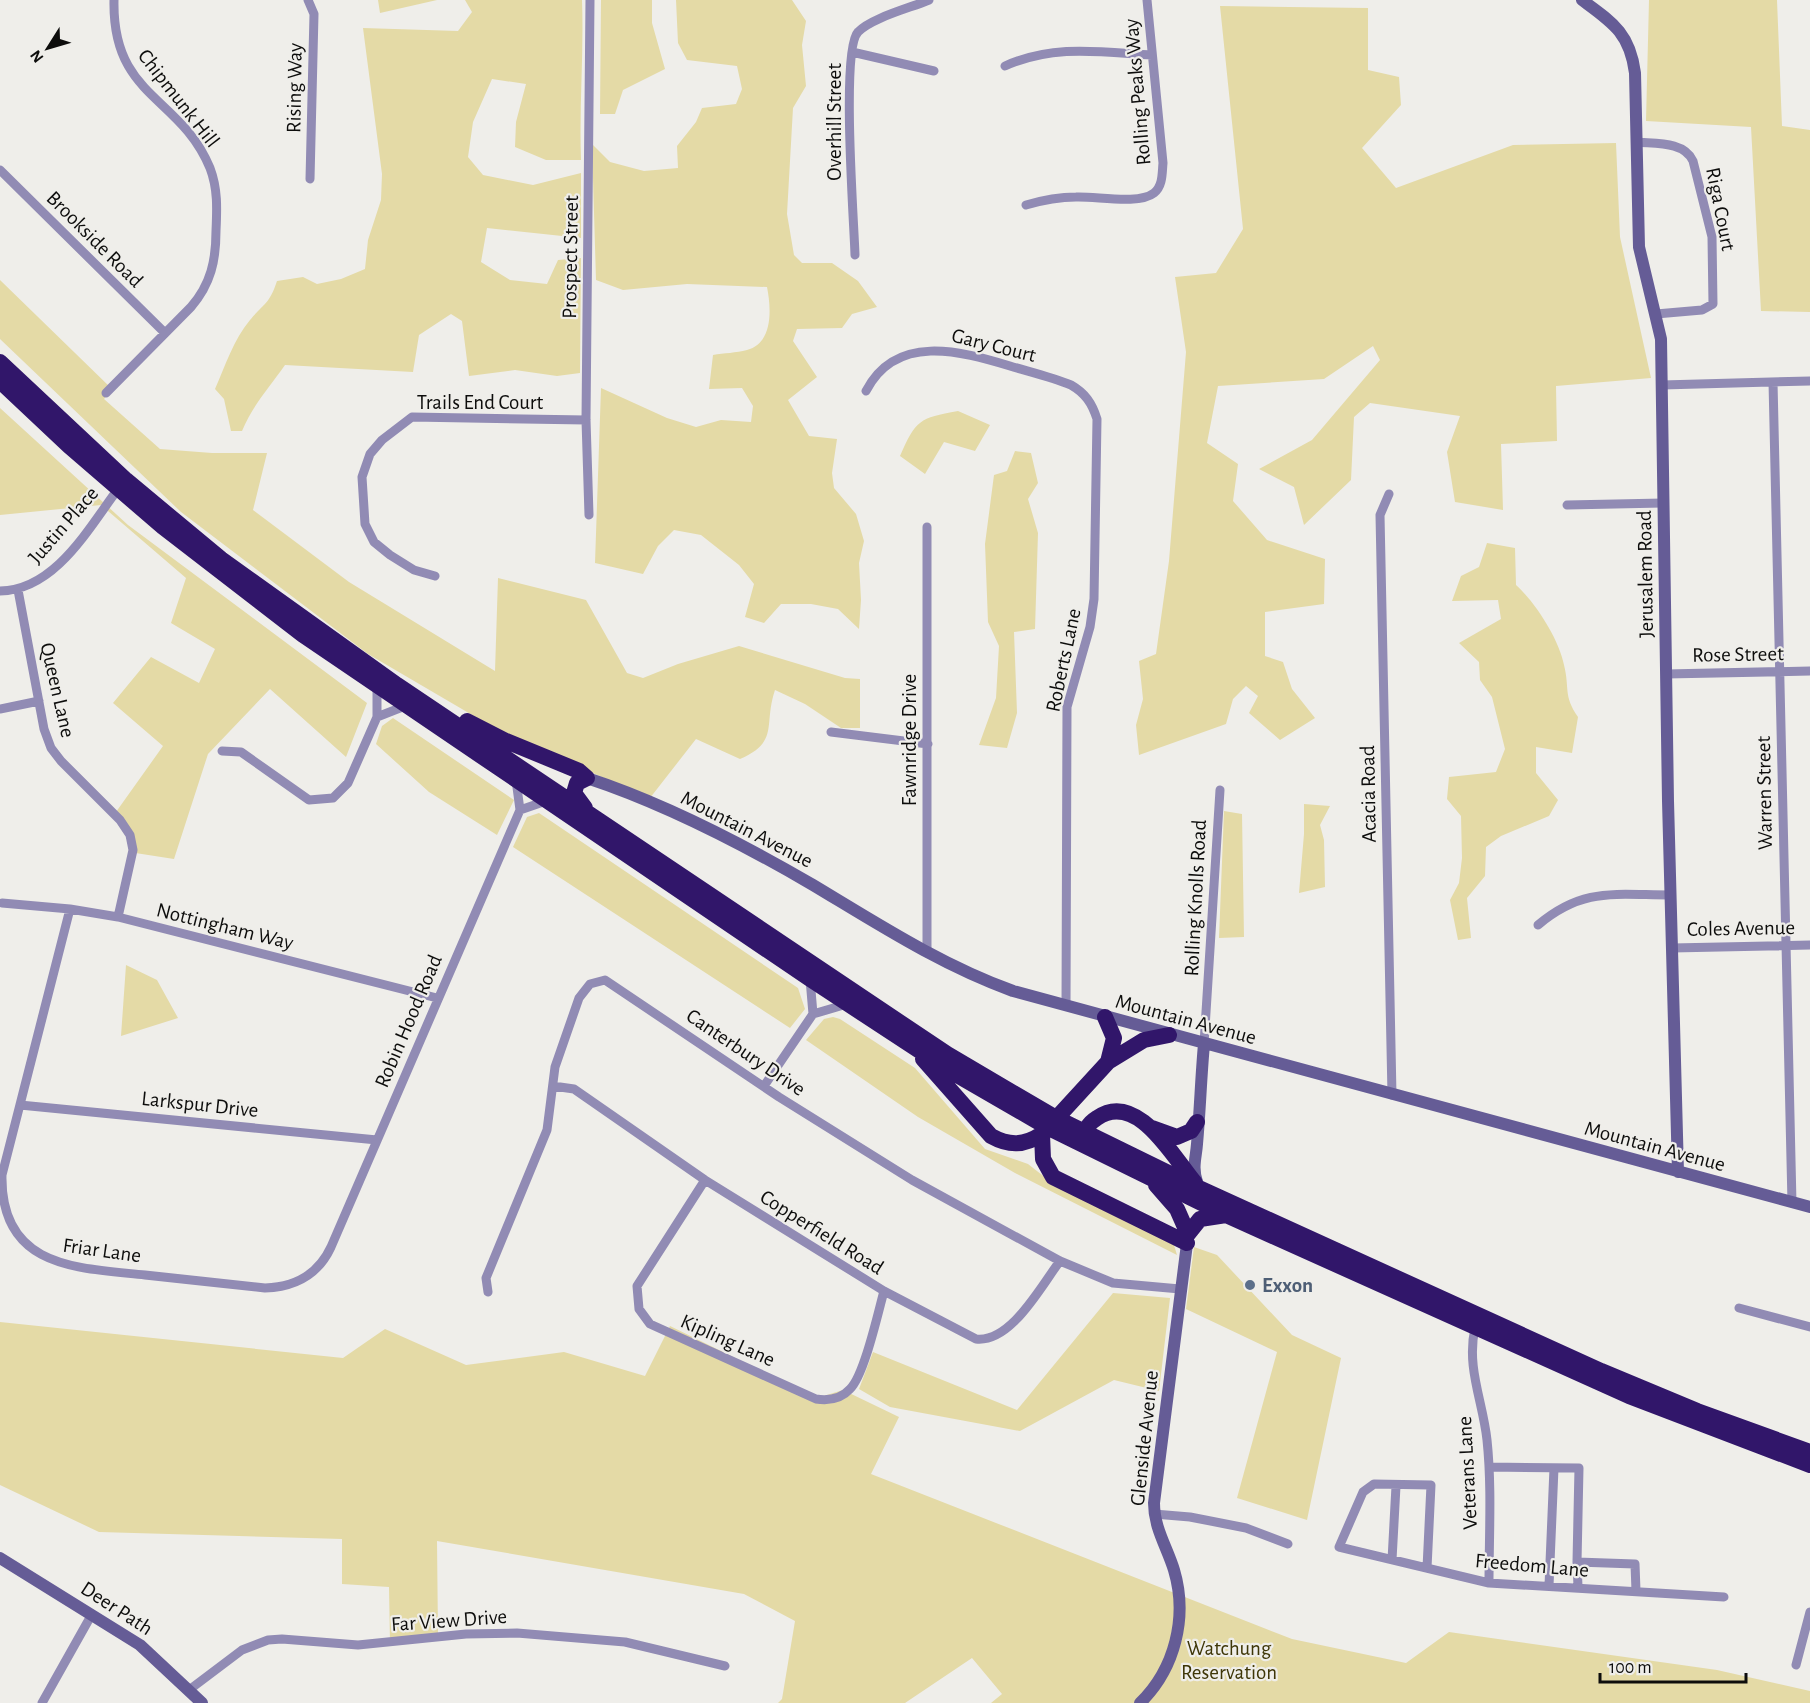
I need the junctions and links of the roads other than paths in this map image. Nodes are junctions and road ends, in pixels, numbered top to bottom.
1 (114, 0) edge
2 (308, 0) edge
3 (590, 0) edge
4 (929, 0) edge
5 (1147, 0) edge
6 (1582, 0) edge
7 (852, 52) junction
8 (1152, 55) junction
9 (1005, 66) dead end
10 (934, 71) dead end
11 (1636, 142) junction
12 (0, 170) edge
13 (310, 178) dead end
14 (1026, 205) dead end
15 (855, 255) dead end
16 (1656, 314) junction
17 (165, 333) junction
18 (0, 362) edge
19 (0, 381) edge
20 (1810, 381) edge
21 (1773, 382) junction
22 (1662, 385) junction
23 (866, 391) dead end
24 (106, 393) dead end
25 (1087, 397) joint
26 (586, 420) junction
27 (118, 489) junction
28 (1389, 494) dead end
29 (1663, 503) junction
30 (1567, 505) dead end
31 (589, 515) dead end
32 (927, 527) dead end
33 (435, 576) dead end
34 (18, 590) junction
35 (0, 591) edge
36 (1810, 671) edge
37 (1780, 672) junction
38 (1666, 674) junction
39 (397, 685) junction
40 (377, 686) junction
41 (39, 701) junction
42 (405, 706) junction
43 (0, 709) edge
44 (377, 717) junction
45 (831, 732) dead end
46 (928, 744) junction
47 (222, 752) dead end
48 (587, 778) junction
49 (516, 780) junction
50 (1220, 790) dead end
51 (546, 801) junction
52 (520, 810) junction
53 (591, 816) junction
54 (1670, 895) junction
55 (2, 903) dead end
56 (70, 909) junction
57 (118, 917) junction
58 (1538, 925) dead end
59 (1786, 945) junction
60 (1810, 945) edge
61 (1672, 948) junction
62 (927, 953) junction
63 (810, 979) junction
64 (437, 998) junction
65 (847, 1004) junction
66 (1066, 1006) junction
67 (813, 1014) junction
68 (1106, 1017) junction
69 (1169, 1035) junction
70 (1204, 1044) junction
71 (912, 1047) junction
72 (1108, 1062) junction
73 (553, 1086) junction
74 (764, 1086) junction
75 (1392, 1095) junction
76 (20, 1105) junction
77 (1197, 1122) junction
78 (1048, 1126) junction
79 (1149, 1126) junction
80 (1085, 1132) junction
81 (377, 1140) junction
82 (1091, 1150) junction
83 (2, 1164) edge
84 (1678, 1172) junction
85 (705, 1180) junction
86 (1151, 1180) junction
87 (1199, 1188) junction
88 (1792, 1203) junction
89 (1810, 1208) edge
90 (1226, 1215) junction
91 (1187, 1238) junction
92 (331, 1247) joint
93 (1060, 1261) junction
94 (1180, 1289) junction
95 (884, 1291) junction
96 (488, 1292) dead end
97 (1738, 1308) dead end
98 (1810, 1327) edge
99 (1475, 1328) junction
100 (1810, 1452) edge
101 (1810, 1465) edge
102 (1489, 1467) junction
103 (1554, 1468) junction
104 (1396, 1486) junction
105 (1154, 1514) junction
106 (1288, 1544) dead end
107 (0, 1558) edge
108 (1392, 1560) junction
109 (1577, 1562) junction
110 (1427, 1568) junction
111 (1489, 1583) junction
112 (1549, 1586) junction
113 (1578, 1587) junction
114 (1636, 1591) junction
115 (1724, 1597) dead end
116 (1810, 1612) edge
117 (92, 1614) junction
118 (1796, 1665) dead end
119 (725, 1666) dead end
120 (189, 1690) junction
121 (42, 1703) edge
122 (202, 1703) edge
123 (1140, 1703) edge

1 - 17 street, Chipmunk Hill
2 - 13 street, Rising Way
3 - 26 street, Prospect Street
4 - 7 street, Overhill Street
5 - 8 street, Rolling Peaks Way
6 - 11 street, Jerusalem Road
7 - 10 street
7 - 15 street, Overhill Street
8 - 9 street
8 - 14 street, Rolling Peaks Way
11 - 16 street, Jerusalem Road
11 - 16 street, Riga Court
12 - 17 street, Brookside Road
16 - 22 street, Jerusalem Road
17 - 24 street, Chipmunk Hill
18 - 39 highway
19 - 27 highway
20 - 21 street
21 - 22 street
21 - 37 street, Warren Street
22 - 29 street, Jerusalem Road
23 - 25 street, Gary Court
25 - 66 street, Roberts Lane
26 - 31 street, Prospect Street
26 - 33 street, Trails End Court
27 - 34 street, Justin Place
27 - 40 highway
28 - 75 street, Acacia Road
29 - 30 street
29 - 38 street, Jerusalem Road
32 - 46 street, Fawnridge Drive
34 - 35 street, Justin Place
34 - 41 street, Queen Lane
36 - 37 street, Rose Street
37 - 38 street, Rose Street
37 - 59 street, Warren Street
38 - 54 street, Jerusalem Road
39 - 48 highway
39 - 53 highway
40 - 42 highway
40 - 44 street
41 - 43 street
41 - 57 street, Queen Lane
42 - 44 street
42 - 49 highway
44 - 47 street
45 - 46 street
46 - 62 street, Fawnridge Drive
48 - 53 highway
48 - 62 street, Mountain Avenue
49 - 51 highway
49 - 52 street
50 - 70 street, Rolling Knolls Road
51 - 52 street
51 - 63 highway
52 - 64 street, Robin Hood Road
53 - 78 highway
54 - 58 street
54 - 61 street, Jerusalem Road
55 - 56 street, Nottingham Way
56 - 57 street, Nottingham Way
56 - 76 street, Friar Lane
57 - 64 street, Nottingham Way
59 - 60 street, Coles Avenue
59 - 61 street, Coles Avenue
59 - 88 street, Warren Street
61 - 84 street, Jerusalem Road
62 - 66 street, Mountain Avenue
63 - 65 highway
63 - 67 street
64 - 81 street, Robin Hood Road
65 - 67 street
65 - 71 highway
66 - 68 street, Mountain Avenue
67 - 74 street
68 - 69 street, Mountain Avenue
68 - 72 highway
69 - 70 street, Mountain Avenue
69 - 72 highway
70 - 75 street, Mountain Avenue
70 - 77 street
71 - 78 highway
71 - 78 highway
72 - 78 highway
73 - 74 street, Canterbury Drive
73 - 85 street, Copperfield Road
73 - 96 street, Canterbury Drive
74 - 93 street, Canterbury Drive
75 - 84 street, Mountain Avenue
76 - 81 street, Larkspur Drive
76 - 83 street, Friar Lane
77 - 79 highway
77 - 87 street
78 - 80 highway
78 - 82 highway
78 - 91 highway
79 - 80 highway
79 - 87 highway
80 - 82 highway
80 - 87 highway
81 - 92 street, Robin Hood Road
82 - 86 highway
83 - 92 street, Friar Lane
84 - 88 street, Mountain Avenue
85 - 95 street, Copperfield Road
85 - 95 street, Kipling Lane
86 - 90 highway
86 - 91 highway
87 - 100 highway
88 - 89 street, Mountain Avenue
90 - 91 highway
90 - 99 highway
91 - 94 street, Glenside Avenue
93 - 94 street, Canterbury Drive
93 - 95 street, Copperfield Road
94 - 105 street, Glenside Avenue
97 - 98 street
99 - 101 highway
99 - 102 street, Veterans Lane
102 - 103 street
102 - 111 street, Veterans Lane
103 - 109 street
103 - 112 street
104 - 108 street
104 - 108 street, Freedom Lane
104 - 110 street
105 - 106 street
105 - 123 street, Glenside Avenue
107 - 117 street, Deer Path
108 - 110 street, Freedom Lane
109 - 113 street
109 - 114 street
110 - 111 street, Freedom Lane
111 - 112 street, Freedom Lane
112 - 113 street, Freedom Lane
113 - 114 street, Freedom Lane
114 - 115 street, Freedom Lane
116 - 118 street
117 - 120 street, Deer Path
117 - 121 street
119 - 120 street, Far View Drive
120 - 122 street, Deer Path

